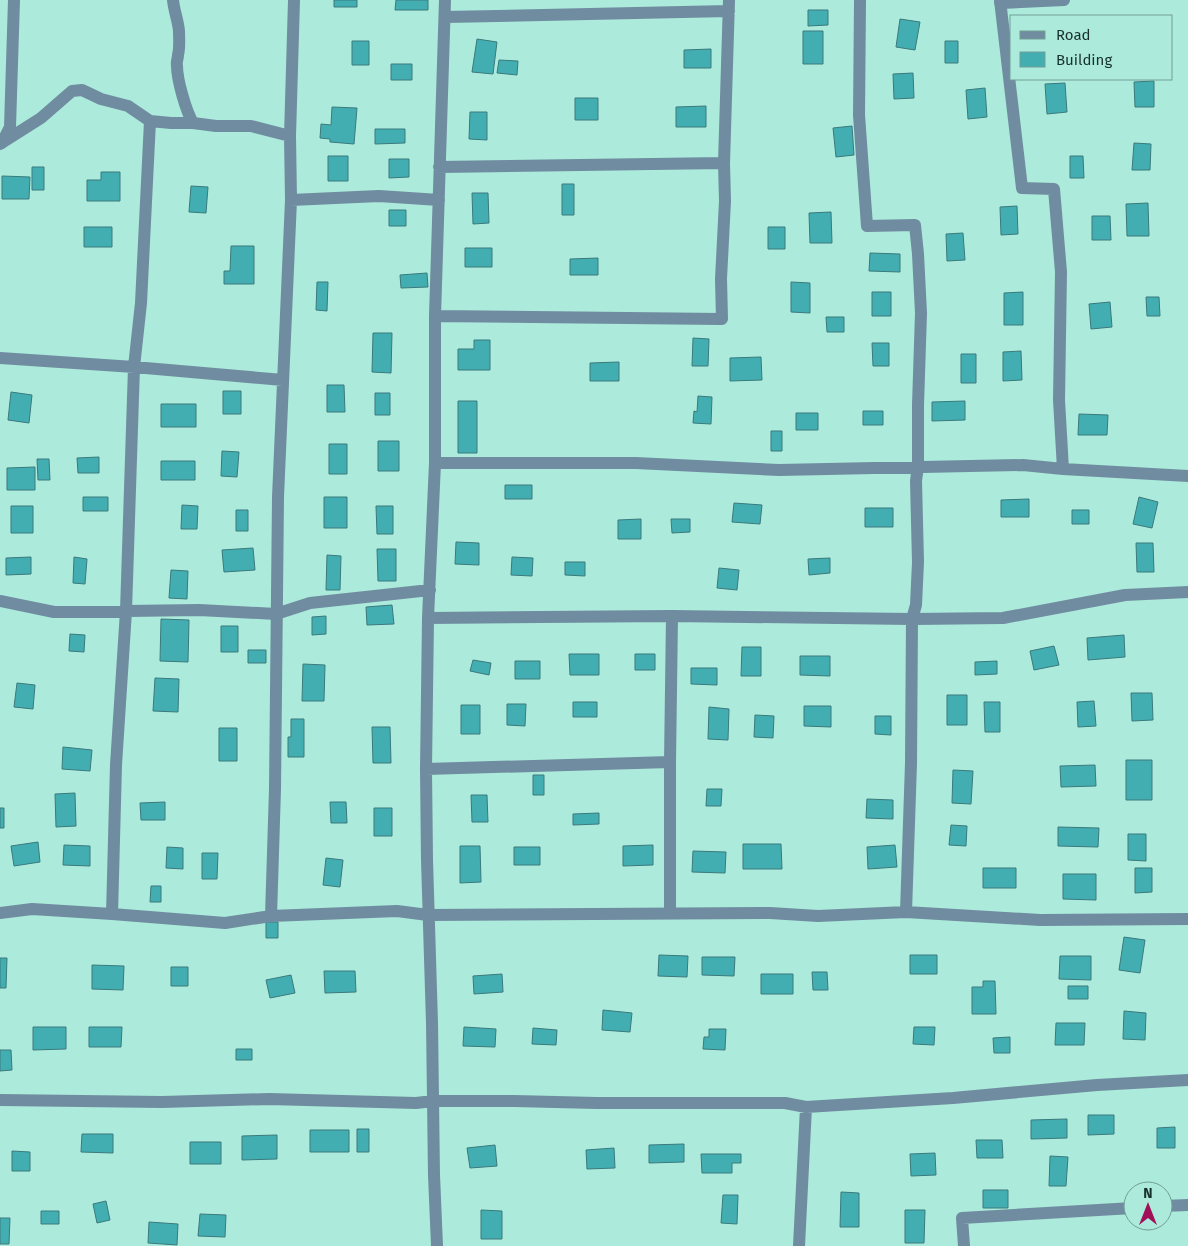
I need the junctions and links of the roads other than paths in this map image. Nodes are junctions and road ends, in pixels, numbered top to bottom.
1 (14, 0) edge
2 (174, 0) edge
3 (294, 0) edge
4 (445, 0) edge
5 (860, 0) edge
6 (1064, 0) edge
7 (1000, 2) edge
8 (729, 5) edge
9 (445, 17) junction
10 (150, 121) junction
11 (193, 123) junction
12 (290, 136) junction
13 (0, 144) edge
14 (724, 163) junction
15 (439, 167) junction
16 (291, 200) junction
17 (439, 200) junction
18 (435, 316) junction
19 (0, 358) edge
20 (134, 367) junction
21 (284, 380) junction
22 (435, 463) junction
23 (918, 466) junction
24 (1063, 469) junction
25 (1188, 476) edge
26 (430, 590) junction
27 (1188, 592) edge
28 (0, 602) edge
29 (126, 611) junction
30 (276, 614) junction
31 (672, 616) junction
32 (428, 618) junction
33 (912, 619) junction
34 (670, 762) junction
35 (426, 769) junction
36 (906, 912) junction
37 (670, 913) junction
38 (0, 914) edge
39 (112, 914) junction
40 (428, 915) junction
41 (271, 916) junction
42 (1188, 919) edge
43 (1188, 1080) edge
44 (0, 1100) edge
45 (433, 1101) junction
46 (806, 1107) junction
47 (1188, 1205) edge
48 (1173, 1206) edge
49 (1123, 1209) edge
50 (437, 1246) edge
51 (799, 1246) edge
52 (964, 1246) edge

1 - 13 street
2 - 11 street
3 - 12 street
4 - 9 street
5 - 23 street
6 - 7 street
7 - 24 street
8 - 9 street
8 - 14 street
9 - 15 street
10 - 11 street
10 - 13 street
10 - 20 street
11 - 12 street
12 - 16 street
14 - 15 street
14 - 18 street
15 - 17 street
16 - 17 street
16 - 21 street
17 - 18 street
18 - 22 street
19 - 20 street
20 - 21 street
20 - 29 street
21 - 30 street
22 - 23 street
22 - 26 street
23 - 24 street
23 - 33 street
24 - 25 street
26 - 30 street
26 - 32 street
27 - 33 street
28 - 29 street
29 - 30 street
29 - 39 street
30 - 41 street
31 - 32 street
31 - 33 street
31 - 34 street
32 - 35 street
33 - 36 street
34 - 35 street
34 - 37 street
35 - 40 street
36 - 37 street
36 - 42 street
37 - 40 street
38 - 39 street
39 - 41 street
40 - 41 street
40 - 45 street
43 - 46 street
44 - 45 street
45 - 46 street
45 - 50 street
46 - 51 street
47 - 48 street
49 - 52 street

